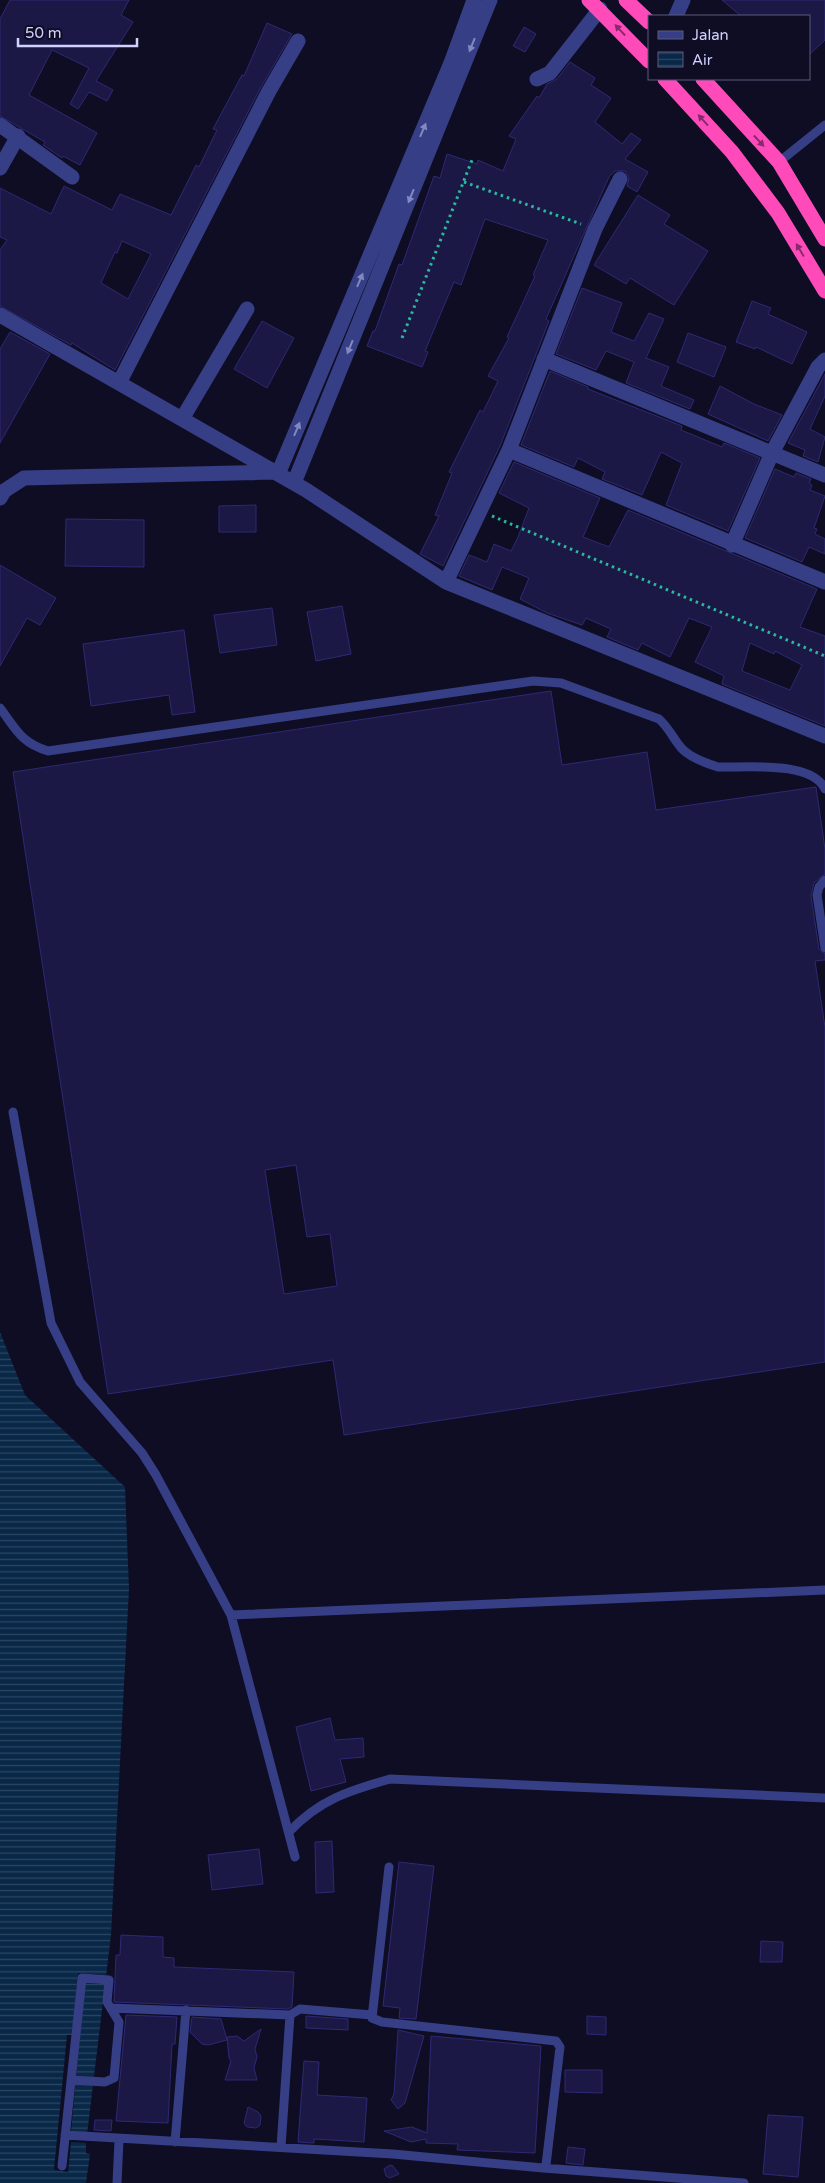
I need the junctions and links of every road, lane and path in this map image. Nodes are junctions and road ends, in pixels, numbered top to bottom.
1 (474, 0) edge
2 (490, 0) edge
3 (626, 0) edge
4 (683, 0) edge
5 (595, 4) edge
6 (676, 15) edge
7 (648, 21) edge
8 (298, 41) dead end
9 (648, 60) edge
10 (537, 79) dead end
11 (666, 80) edge
12 (704, 80) edge
13 (825, 125) edge
14 (0, 126) edge
15 (18, 136) junction
16 (472, 160) dead end
17 (779, 162) junction
18 (0, 168) edge
19 (72, 177) dead end
20 (620, 179) dead end
21 (464, 182) junction
22 (594, 229) junction
23 (825, 239) edge
24 (825, 291) edge
25 (247, 309) dead end
26 (0, 315) edge
27 (402, 338) dead end
28 (544, 359) junction
29 (825, 360) edge
30 (119, 383) junction
31 (182, 420) junction
32 (508, 450) junction
33 (772, 453) junction
34 (276, 473) junction
35 (825, 475) edge
36 (294, 484) junction
37 (0, 498) edge
38 (480, 511) junction
39 (732, 545) junction
40 (446, 582) junction
41 (825, 582) edge
42 (825, 656) edge
43 (0, 708) edge
44 (825, 736) edge
45 (825, 789) edge
46 (825, 880) edge
47 (825, 948) edge
48 (13, 1112) dead end
49 (825, 1590) edge
50 (231, 1615) junction
51 (825, 1798) edge
52 (289, 1832) junction
53 (296, 1857) dead end
54 (389, 1867) dead end
55 (111, 2008) junction
56 (186, 2010) junction
57 (372, 2015) junction
58 (290, 2016) junction
59 (71, 2080) junction
60 (65, 2135) junction
61 (119, 2140) junction
62 (175, 2142) junction
63 (281, 2147) junction
64 (62, 2166) dead end
65 (543, 2168) junction
66 (117, 2183) edge
67 (744, 2183) edge

34 -> 1 street
2 -> 36 street
3 - 7 highway
4 - 6 street
9 -> 5 highway
5 - 10 street
8 - 30 street
24 -> 11 highway
12 -> 17 highway
13 - 17 lane
14 - 15 street
15 - 18 street
15 - 19 street
16 - 21 path
17 - 23 highway
20 - 22 street
21 - 22 path
21 - 27 path
22 - 28 street
25 - 31 street
26 - 30 street
28 - 32 street
28 - 33 street
29 - 33 street
30 - 31 street
31 - 34 street
32 - 38 street
32 - 39 street
33 - 35 street
33 - 39 street
34 - 36 street
34 - 37 street
36 - 40 street
38 - 40 street
38 - 42 path
39 - 41 street
40 - 44 street
43 - 45 lane
46 - 47 lane
48 - 50 lane
49 - 50 lane
50 - 52 lane
51 - 52 lane
52 - 53 lane
54 - 57 lane
55 - 56 lane
55 - 59 lane
55 - 59 lane
56 - 58 lane
56 - 62 lane
57 - 58 lane
57 - 65 lane
58 - 63 lane
59 - 60 lane
60 - 61 lane
60 - 64 lane
61 - 62 lane
61 - 66 lane
62 - 63 lane
63 - 65 lane
65 - 67 lane

